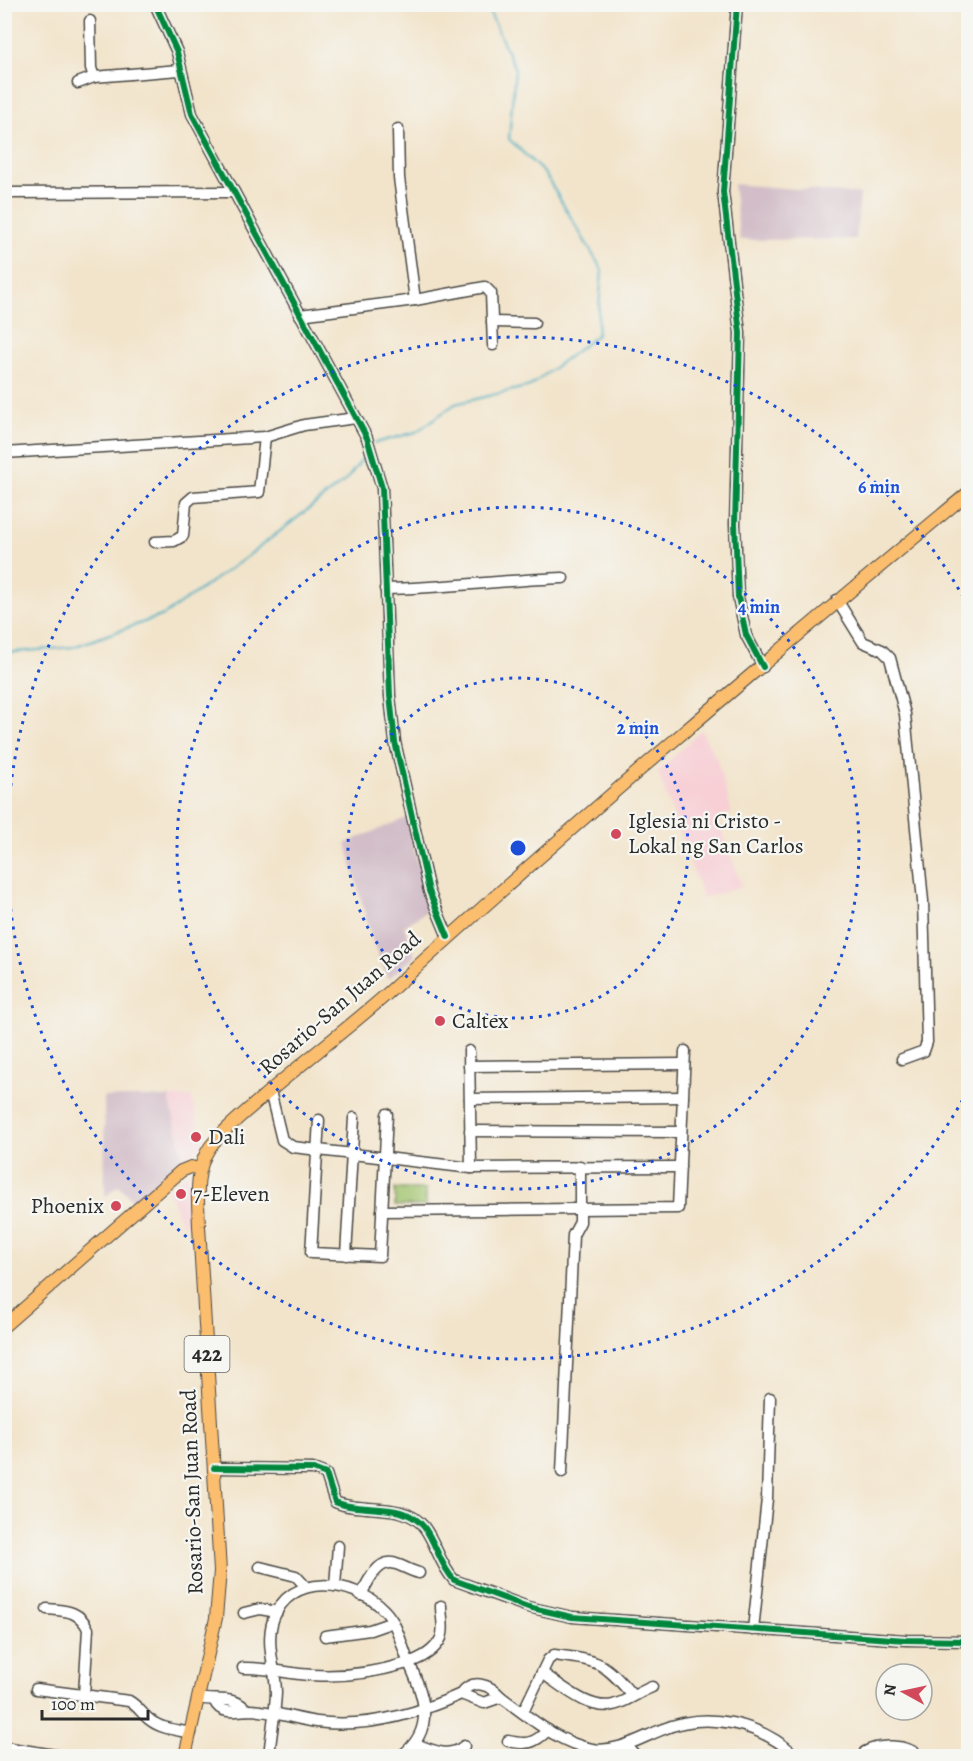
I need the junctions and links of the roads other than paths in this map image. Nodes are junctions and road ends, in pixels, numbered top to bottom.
1 (155, 4) edge
2 (737, 4) edge
3 (90, 21) dead end
4 (179, 70) junction
5 (94, 77) junction
6 (78, 83) dead end
7 (398, 129) dead end
8 (234, 192) junction
9 (4, 193) edge
10 (416, 300) junction
11 (300, 315) junction
12 (492, 322) junction
13 (534, 322) dead end
14 (493, 345) dead end
15 (356, 418) junction
16 (265, 437) junction
17 (4, 453) edge
18 (969, 493) edge
19 (154, 542) dead end
20 (563, 579) dead end
21 (386, 589) junction
22 (837, 600) junction
23 (763, 667) junction
24 (448, 937) junction
25 (685, 1051) dead end
26 (469, 1052) dead end
27 (902, 1059) dead end
28 (684, 1064) junction
29 (469, 1066) junction
30 (270, 1090) junction
31 (683, 1097) junction
32 (470, 1100) junction
33 (387, 1114) dead end
34 (354, 1118) dead end
35 (319, 1120) dead end
36 (470, 1131) junction
37 (681, 1132) junction
38 (317, 1150) junction
39 (352, 1154) junction
40 (385, 1158) junction
41 (580, 1166) junction
42 (680, 1167) junction
43 (471, 1168) junction
44 (200, 1169) junction
45 (580, 1209) junction
46 (382, 1211) junction
47 (346, 1255) junction
48 (4, 1326) edge
49 (770, 1398) dead end
50 (214, 1468) junction
51 (562, 1472) dead end
52 (338, 1546) dead end
53 (261, 1567) dead end
54 (419, 1573) dead end
55 (334, 1586) junction
56 (306, 1587) junction
57 (361, 1595) junction
58 (441, 1606) dead end
59 (47, 1609) dead end
60 (277, 1612) junction
61 (244, 1613) dead end
62 (393, 1622) junction
63 (753, 1630) junction
64 (325, 1636) dead end
65 (969, 1641) edge
66 (409, 1662) junction
67 (243, 1668) dead end
68 (273, 1669) junction
69 (542, 1673) junction
70 (652, 1687) dead end
71 (36, 1689) dead end
72 (460, 1694) junction
73 (84, 1695) junction
74 (632, 1695) junction
75 (199, 1698) junction
76 (501, 1698) junction
77 (425, 1710) junction
78 (523, 1712) junction
79 (274, 1715) junction
80 (548, 1730) junction
81 (191, 1733) junction
82 (508, 1741) dead end
83 (416, 1744) junction
84 (626, 1745) junction
85 (464, 1746) dead end
86 (4, 1747) edge
87 (37, 1755) edge
88 (61, 1756) edge
89 (185, 1756) edge
90 (269, 1756) edge
91 (401, 1756) edge
92 (636, 1756) edge
93 (796, 1756) edge
94 (866, 1756) edge
95 (919, 1756) edge

1 - 4 street
2 - 23 street
3 - 5 street
4 - 5 street
4 - 8 street
5 - 6 street
7 - 10 street
8 - 9 street
8 - 11 street
10 - 11 street
10 - 12 street
11 - 15 street
12 - 13 street
12 - 14 street
15 - 16 street
15 - 21 street
16 - 17 street
16 - 19 street
18 - 22 main road, Rosario-San Juan Road / 422
20 - 21 street
21 - 24 street
22 - 23 main road, Rosario-San Juan Road / 422
22 - 27 street
23 - 24 main road, Rosario-San Juan Road / 422
24 - 30 main road, Rosario-San Juan Road / 422
25 - 28 street
26 - 29 street
28 - 29 street
28 - 31 street
29 - 32 street
30 - 38 street
30 - 44 main road, Rosario-San Juan Road / 422
31 - 32 street
31 - 37 street
32 - 36 street
33 - 40 street
34 - 39 street
35 - 38 street
36 - 37 street
36 - 43 street
37 - 42 street
38 - 39 street
38 - 47 street
39 - 40 street
39 - 47 street
40 - 43 street
40 - 46 street
41 - 42 street
41 - 43 street
41 - 45 street
42 - 45 street
44 - 48 main road
44 - 50 main road, Rosario-San Juan Road / 422
45 - 46 street
45 - 51 street
46 - 47 street
49 - 63 street
50 - 63 street
50 - 75 main road, Rosario-San Juan Road / 422
52 - 55 street
53 - 56 street
54 - 57 street
55 - 56 street
55 - 57 street
56 - 60 street
57 - 62 street
58 - 66 street
59 - 73 street
60 - 61 street
60 - 68 street
62 - 64 street
62 - 66 street
63 - 65 street
66 - 68 street
66 - 77 street
67 - 68 street
68 - 79 street
69 - 74 street
69 - 74 street
69 - 78 street
70 - 74 street
71 - 73 street
72 - 76 street
72 - 76 street
72 - 77 street
73 - 81 street
75 - 79 street
75 - 81 main road, Rosario-San Juan Road / 422
76 - 78 street
77 - 79 street
77 - 83 street
78 - 80 street
79 - 90 street
80 - 82 street
80 - 84 street
81 - 89 main road, Rosario-San Juan Road / 422
83 - 85 street
83 - 91 street
84 - 92 street
84 - 93 street
86 - 87 street
87 - 88 street
94 - 95 street

